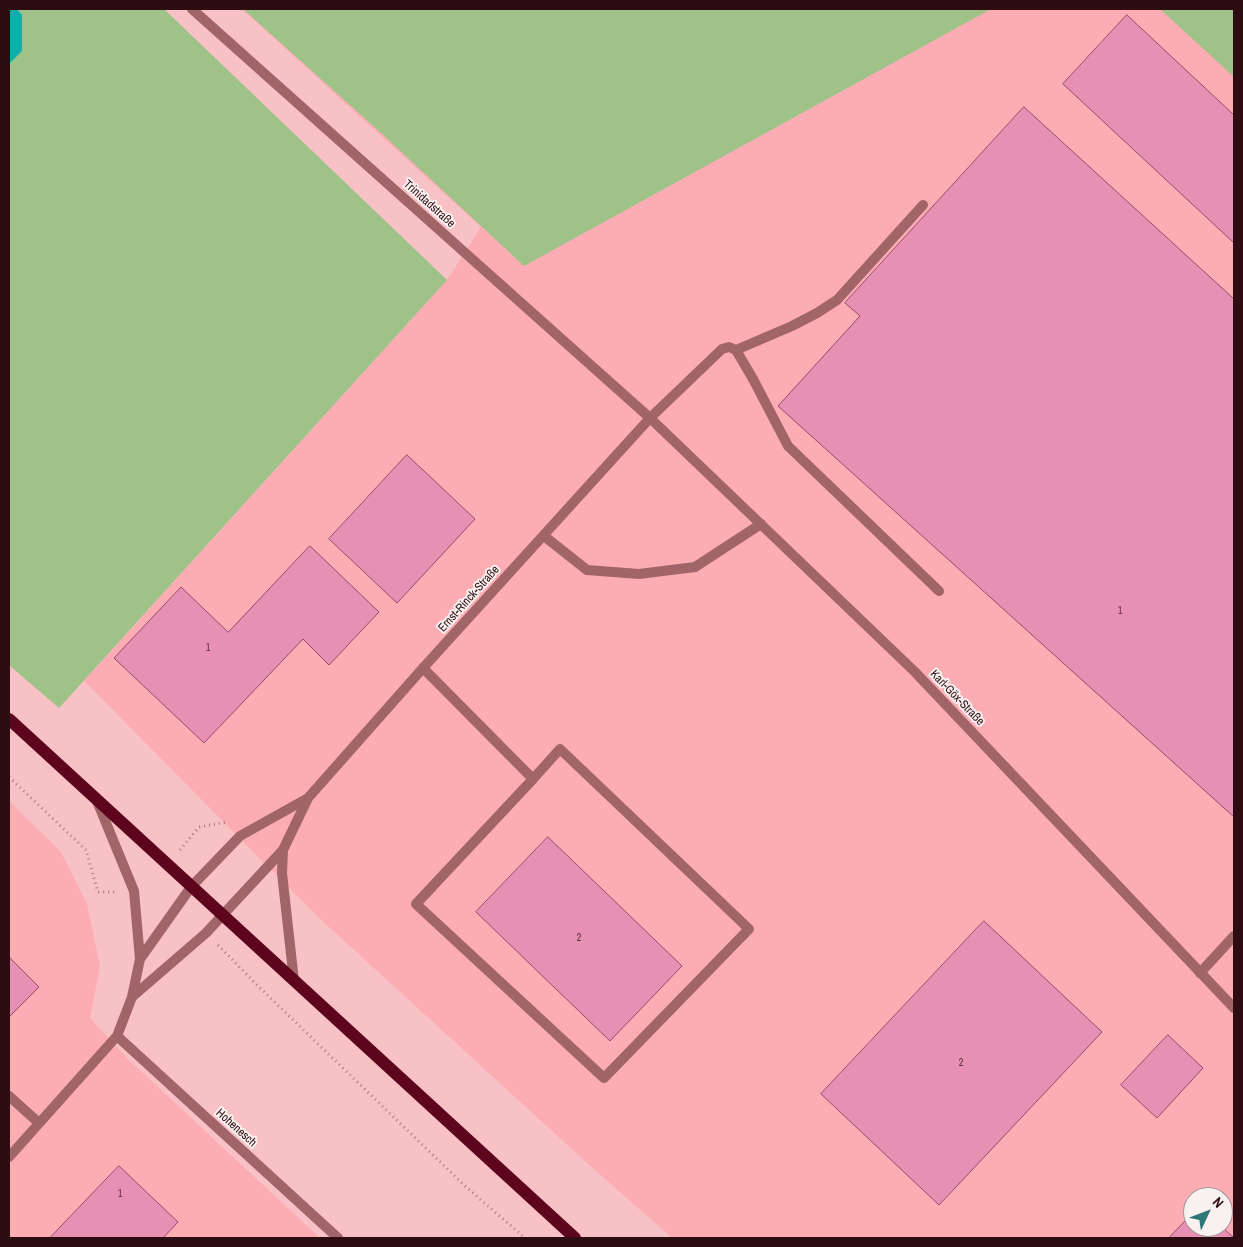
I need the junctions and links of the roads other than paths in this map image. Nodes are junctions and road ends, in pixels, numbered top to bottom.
1 (192, 9) edge
2 (923, 205) dead end
3 (736, 350) junction
4 (650, 418) junction
5 (761, 524) junction
6 (544, 536) junction
7 (939, 591) dead end
8 (423, 668) junction
9 (9, 719) edge
10 (533, 779) junction
11 (308, 798) junction
12 (97, 801) junction
13 (283, 850) junction
14 (191, 887) junction
15 (223, 916) junction
16 (1234, 936) edge
17 (140, 959) junction
18 (1200, 973) junction
19 (294, 981) junction
20 (132, 997) junction
21 (1234, 1008) edge
22 (117, 1036) junction
23 (9, 1096) edge
24 (39, 1123) junction
25 (10, 1154) edge
26 (338, 1238) edge
27 (575, 1238) edge

1 - 4 street, Trinidadstraße
2 - 3 street, Ernst-Rinck-Straße
3 - 4 street, Ernst-Rinck-Straße
3 - 7 street
4 - 5 street, Karl-Göx-Straße
4 - 6 street, Ernst-Rinck-Straße
5 - 6 street
5 - 18 street, Karl-Göx-Straße
6 - 8 street, Ernst-Rinck-Straße
8 - 10 street
8 - 11 street, Ernst-Rinck-Straße
9 - 12 main road
10 - 10 street
11 - 13 street, Ernst-Rinck-Straße
11 - 14 street, Ernst-Rinck-Straße
12 - 14 main road
12 - 17 street
13 - 15 street, Ernst-Rinck-Straße
13 - 19 street, Ernst-Rinck-Straße
14 - 15 main road
14 - 17 street, Ernst-Rinck-Straße
15 - 19 main road
15 - 20 street, Ernst-Rinck-Straße
16 - 18 street
17 - 20 street
18 - 21 street, Karl-Göx-Straße
19 - 27 main road
20 - 22 street
22 - 24 street
22 - 26 street, Hohenesch
23 - 24 street
24 - 25 street

